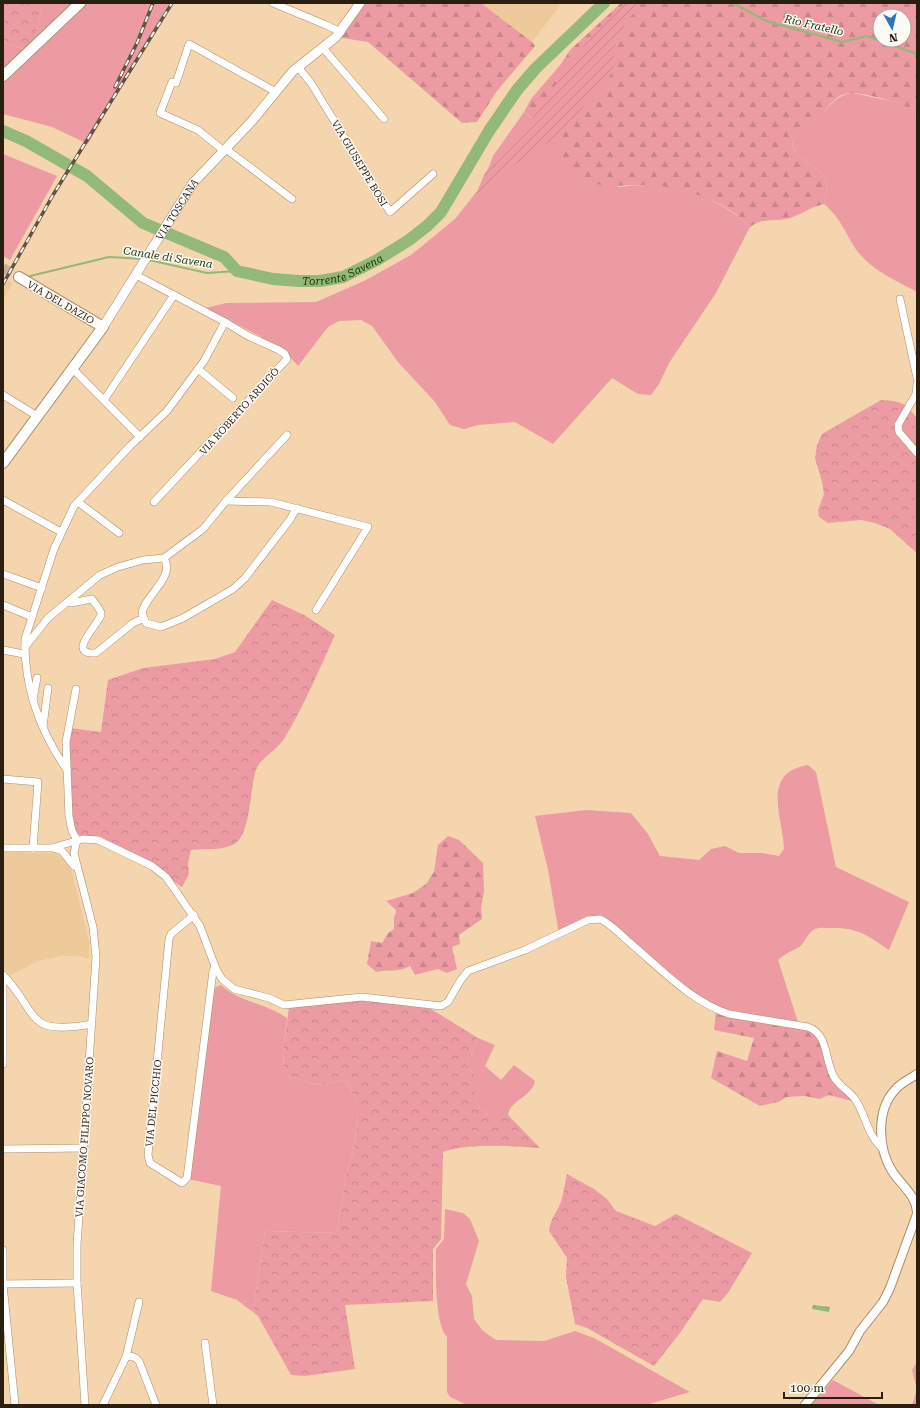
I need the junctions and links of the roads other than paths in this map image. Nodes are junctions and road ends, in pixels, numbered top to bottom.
1 (80, 3) edge
2 (273, 3) edge
3 (360, 3) edge
4 (341, 32) junction
5 (324, 48) junction
6 (298, 67) junction
7 (3, 76) edge
8 (276, 92) junction
9 (384, 119) dead end
10 (225, 150) junction
11 (433, 174) dead end
12 (292, 199) dead end
13 (136, 275) junction
14 (19, 277) tunnel mouth
15 (174, 295) junction
16 (900, 300) dead end
17 (225, 322) junction
18 (103, 327) junction
19 (72, 369) junction
20 (198, 369) junction
21 (917, 378) edge
22 (917, 384) edge
23 (3, 395) edge
24 (233, 398) dead end
25 (104, 400) junction
26 (37, 416) junction
27 (287, 435) dead end
28 (140, 438) junction
29 (917, 453) edge
30 (3, 463) edge
31 (3, 500) edge
32 (226, 501) junction
33 (78, 502) junction
34 (154, 502) dead end
35 (297, 508) junction
36 (61, 532) junction
37 (119, 533) dead end
38 (164, 558) junction
39 (3, 574) edge
40 (42, 588) junction
41 (69, 601) junction
42 (3, 605) edge
43 (316, 610) dead end
44 (32, 617) junction
45 (144, 618) junction
46 (3, 650) edge
47 (25, 651) junction
48 (37, 678) dead end
49 (48, 688) dead end
50 (76, 689) dead end
51 (32, 701) junction
52 (43, 726) junction
53 (67, 770) junction
54 (3, 779) edge
55 (77, 840) junction
56 (3, 848) edge
57 (33, 848) junction
58 (51, 848) junction
59 (77, 871) junction
60 (194, 915) junction
61 (215, 966) junction
62 (3, 975) edge
63 (3, 985) edge
64 (92, 1024) junction
65 (3, 1064) edge
66 (917, 1074) edge
67 (83, 1148) junction
68 (882, 1148) junction
69 (3, 1149) edge
70 (917, 1213) edge
71 (3, 1250) edge
72 (77, 1283) junction
73 (3, 1284) edge
74 (139, 1302) dead end
75 (205, 1343) dead end
76 (126, 1357) junction
77 (15, 1405) edge
78 (85, 1405) edge
79 (103, 1405) edge
80 (156, 1405) edge
81 (213, 1405) edge
82 (806, 1405) edge

1 - 7 main road
2 - 4 street
3 - 4 main road, VIA TOSCANA
4 - 5 main road, VIA TOSCANA
5 - 6 main road, VIA TOSCANA
5 - 9 street
6 - 8 main road, VIA TOSCANA
6 - 11 street, VIA GIUSEPPE BOSI
8 - 10 main road, VIA TOSCANA
8 - 10 street
10 - 12 street
10 - 13 main road, VIA TOSCANA
13 - 15 street, VIA ROBERTO ARDIGÒ
13 - 18 main road, VIA TOSCANA
14 - 18 main road, VIA DEL DAZIO
15 - 17 street, VIA ROBERTO ARDIGÒ
15 - 25 street
16 - 21 street
17 - 20 street
17 - 34 street, VIA ROBERTO ARDIGÒ
18 - 19 main road, VIA TOSCANA
19 - 25 street
19 - 26 main road, VIA TOSCANA
20 - 24 street
20 - 28 street
22 - 29 street
23 - 26 street
25 - 28 street
26 - 30 main road, VIA TOSCANA
27 - 32 street
28 - 33 street
31 - 36 street
32 - 35 street
32 - 38 street
33 - 36 street
33 - 37 street
35 - 43 street
35 - 45 street
36 - 40 street
38 - 41 street
38 - 45 street
39 - 40 street
40 - 44 street
41 - 45 street
41 - 47 street
42 - 44 street
44 - 47 street
46 - 47 street
47 - 51 street
48 - 51 street
49 - 52 street
50 - 53 street
51 - 52 street
52 - 53 street
53 - 55 street
54 - 57 street
55 - 58 street
55 - 59 street, VIA GIACOMO FILIPPO NOVARO
55 - 60 street
56 - 57 street
57 - 58 street
58 - 59 street, VIA GIACOMO FILIPPO NOVARO
59 - 64 street, VIA GIACOMO FILIPPO NOVARO
60 - 61 street
60 - 61 street, VIA DEL PICCHIO
61 - 68 street
62 - 64 street
63 - 65 street
64 - 67 street, VIA GIACOMO FILIPPO NOVARO
66 - 68 street
67 - 69 street
67 - 72 street, VIA GIACOMO FILIPPO NOVARO
68 - 70 street
70 - 82 street
71 - 73 street
72 - 73 street
72 - 78 street, VIA GIACOMO FILIPPO NOVARO
73 - 77 street
74 - 76 street
75 - 81 street
76 - 79 street
76 - 80 street

